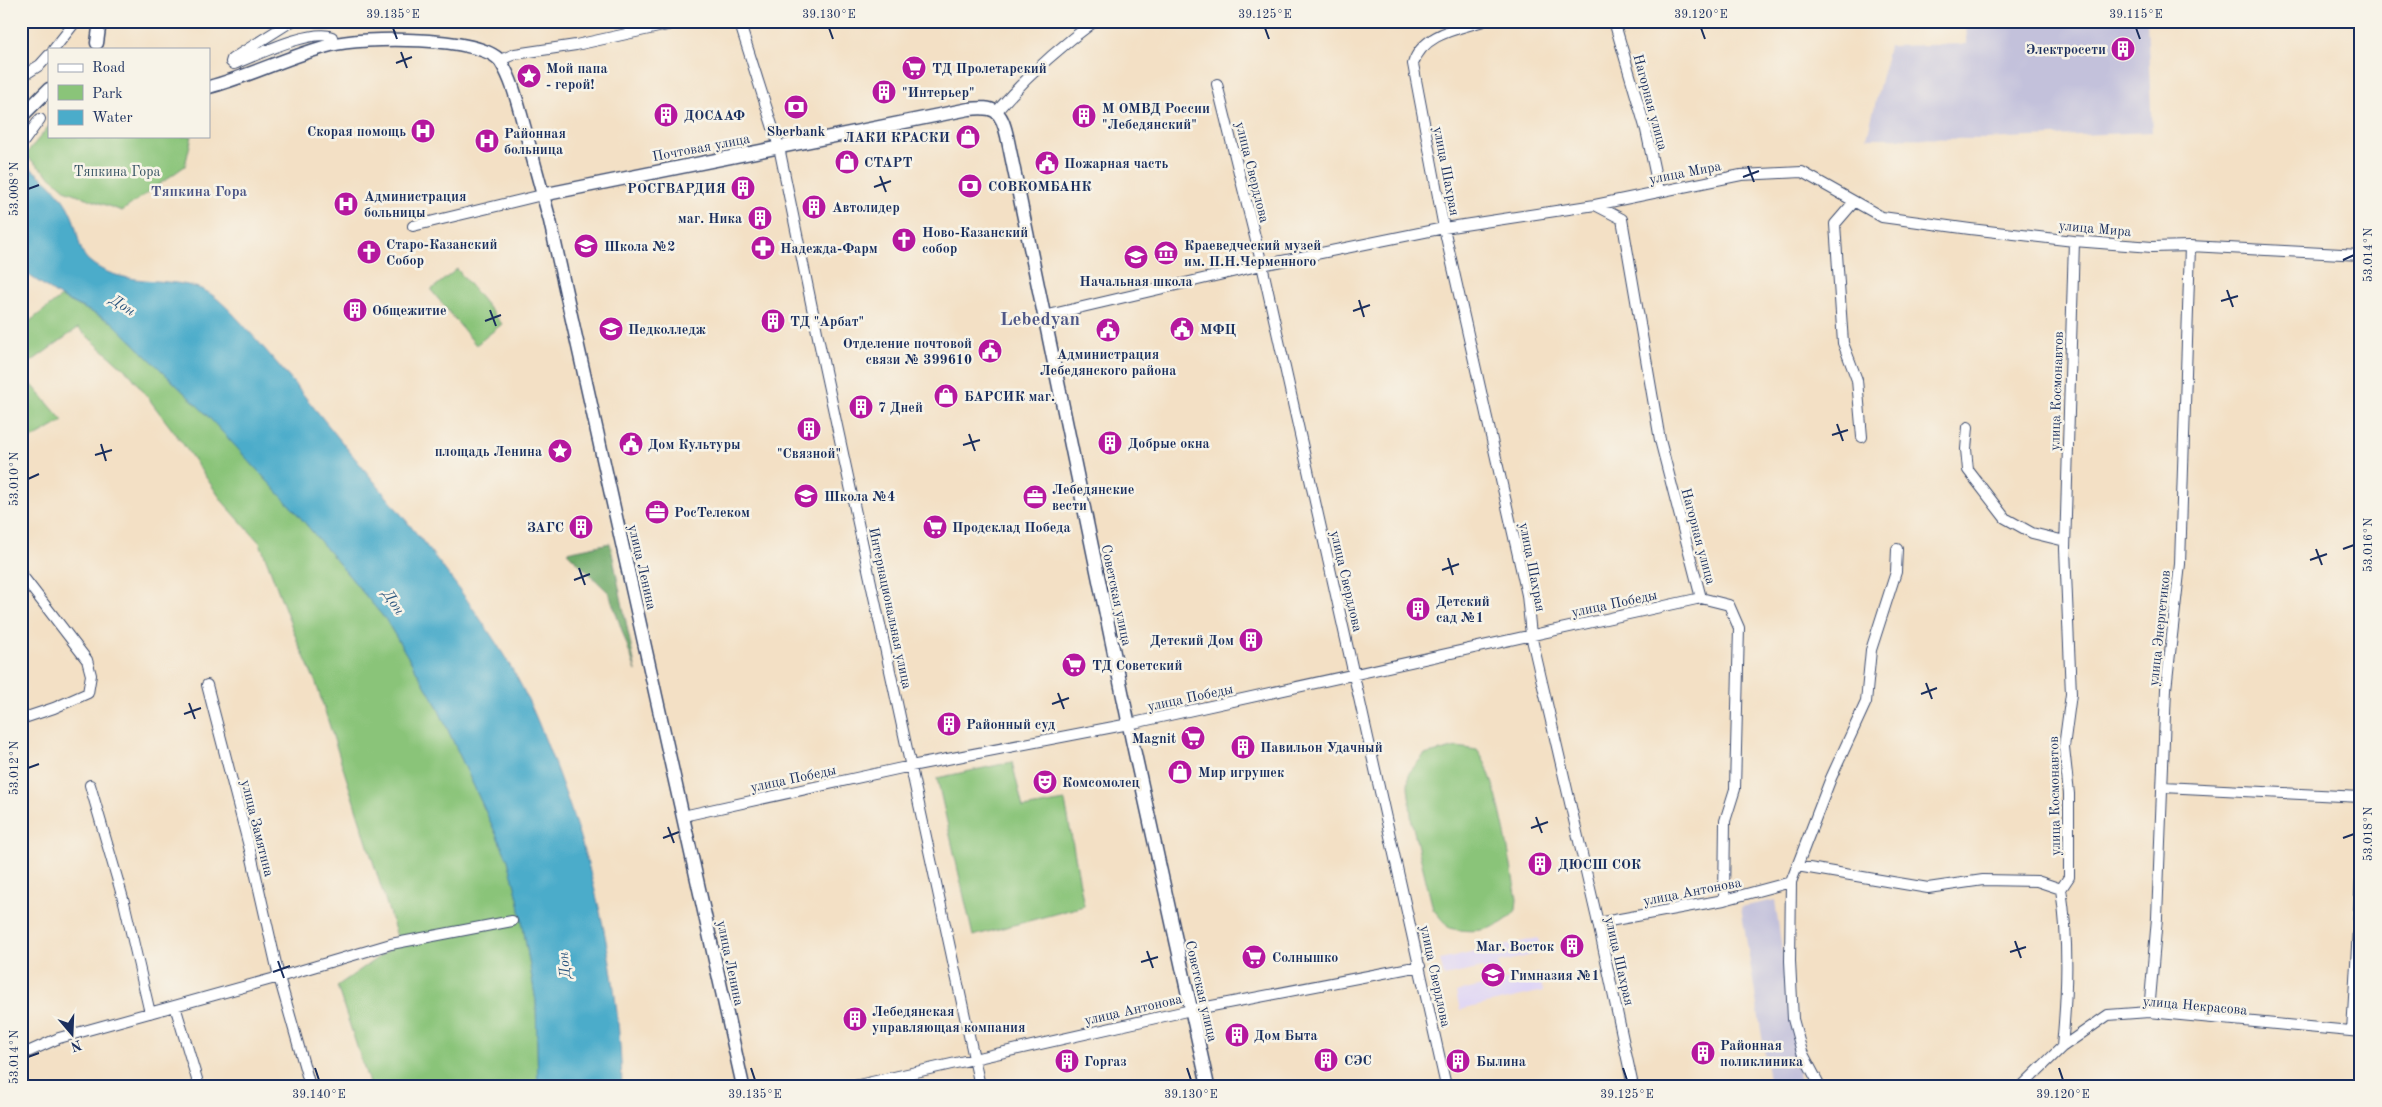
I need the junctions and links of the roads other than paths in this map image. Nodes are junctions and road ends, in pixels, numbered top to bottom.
1 (76, 21) edge
2 (100, 21) edge
3 (292, 21) edge
4 (686, 21) edge
5 (1095, 21) edge
6 (1483, 21) edge
7 (1614, 21) edge
8 (739, 22) edge
9 (333, 44) junction
10 (97, 47) edge
11 (55, 48) edge
12 (48, 56) edge
13 (500, 60) junction
14 (21, 77) edge
15 (1216, 84) dead end
16 (210, 87) edge
17 (48, 90) edge
18 (996, 111) junction
19 (25, 112) edge
20 (40, 118) dead end
21 (21, 145) edge
22 (779, 147) junction
23 (1659, 191) junction
24 (542, 195) junction
25 (1854, 202) junction
26 (1595, 205) junction
27 (413, 226) dead end
28 (1444, 228) junction
29 (2074, 241) junction
30 (2190, 246) junction
31 (2361, 254) edge
32 (1262, 265) junction
33 (1044, 316) junction
34 (1968, 427) dead end
35 (1862, 437) dead end
36 (2065, 541) junction
37 (1897, 549) dead end
38 (21, 574) edge
39 (1701, 598) junction
40 (1531, 635) junction
41 (1354, 675) junction
42 (207, 685) dead end
43 (21, 719) edge
44 (1129, 724) junction
45 (911, 766) junction
46 (90, 785) dead end
47 (2163, 787) junction
48 (2361, 797) edge
49 (683, 816) junction
50 (1797, 866) junction
51 (2361, 879) edge
52 (1791, 882) junction
53 (2061, 888) junction
54 (1724, 900) junction
55 (512, 920) dead end
56 (1598, 923) junction
57 (1420, 966) junction
58 (280, 978) junction
59 (175, 1006) junction
60 (1191, 1010) junction
61 (2149, 1012) junction
62 (150, 1013) junction
63 (2356, 1032) edge
64 (2062, 1047) junction
65 (21, 1055) edge
66 (974, 1059) junction
67 (198, 1086) edge
68 (310, 1086) edge
69 (742, 1086) edge
70 (854, 1086) edge
71 (980, 1086) edge
72 (1208, 1086) edge
73 (1446, 1086) edge
74 (1633, 1086) edge
75 (1820, 1086) edge
76 (2022, 1086) edge

1 - 11 street
2 - 10 main road
3 - 9 street
4 - 13 street
5 - 18 street
6 - 28 street, улица Шахрая
7 - 23 street, Нагорная улица
8 - 22 street, Интернациональная улица
9 - 13 main road
9 - 16 main road
12 - 14 street
13 - 24 main road, улица Ленина
15 - 32 street, улица Свердлова
17 - 19 main road
18 - 22 main road, Почтовая улица
18 - 33 main road, Советская улица
20 - 21 street
22 - 24 main road, Почтовая улица
22 - 45 street, Интернациональная улица
23 - 25 street, улица Мира
23 - 26 street, улица Мира
24 - 27 street, Почтовая улица
24 - 49 main road, улица Ленина
25 - 29 street, улица Мира
25 - 35 street
26 - 28 street, улица Мира
26 - 39 street, Нагорная улица
28 - 32 street, улица Мира
28 - 40 street, улица Шахрая
29 - 30 street, улица Мира
29 - 36 street, улица Космонавтов
30 - 31 street, улица Мира
30 - 47 street, улица Энергетиков
32 - 33 street, улица Мира
32 - 41 street, улица Свердлова
33 - 44 main road, Советская улица
34 - 36 street
36 - 53 street, улица Космонавтов
37 - 50 street
38 - 43 street
39 - 40 street, улица Победы
39 - 54 street, Нагорная улица
40 - 41 street, улица Победы
40 - 56 street, улица Шахрая
41 - 44 street, улица Победы
41 - 57 street, улица Свердлова
42 - 58 street, улица Замятина
44 - 45 street, улица Победы
44 - 60 main road, Советская улица
45 - 49 street, улица Победы
45 - 66 street, Интернациональная улица
46 - 62 street
47 - 48 street
47 - 61 street, улица Энергетиков
49 - 69 main road, улица Ленина
50 - 52 street
50 - 53 street
51 - 63 street
52 - 54 street, улица Антонова
52 - 75 street
53 - 64 street, улица Космонавтов
54 - 56 street, улица Антонова
55 - 58 street
56 - 74 street, улица Шахрая
57 - 60 street, улица Антонова
57 - 73 street, улица Свердлова
58 - 59 street
58 - 68 street, улица Замятина
59 - 62 street
59 - 67 street
60 - 66 street, улица Антонова
60 - 72 main road, Советская улица
61 - 63 street, улица Некрасова
61 - 64 street, улица Некрасова
62 - 65 street
64 - 76 street, улица Некрасова
66 - 70 street, улица Антонова
66 - 71 street, Интернациональная улица

